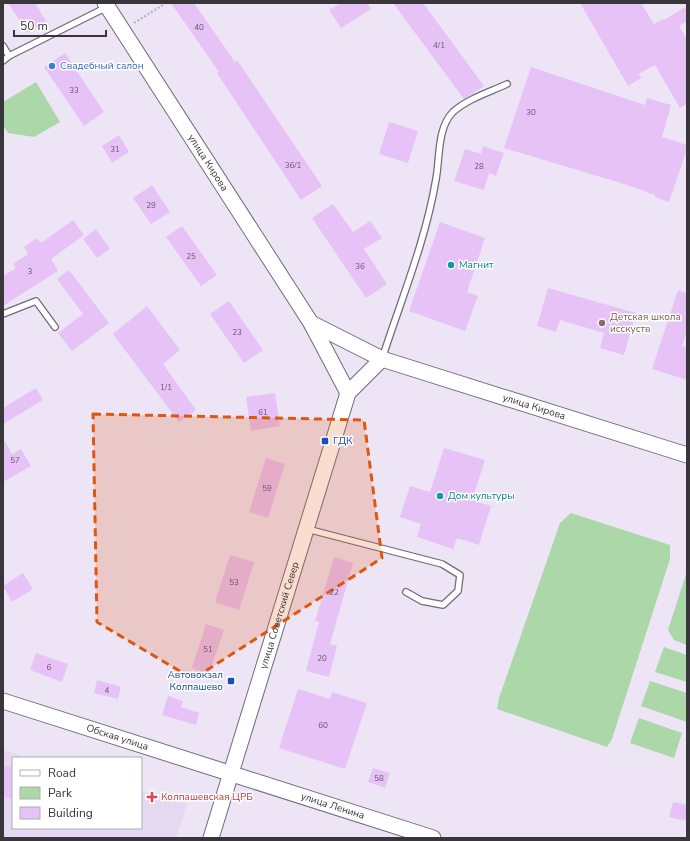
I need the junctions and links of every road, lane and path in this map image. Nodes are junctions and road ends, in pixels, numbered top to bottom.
1 (166, 3) edge
2 (109, 4) edge
3 (122, 30) junction
4 (3, 46) edge
5 (9, 56) junction
6 (3, 61) edge
7 (507, 84) dead end
8 (3, 314) edge
9 (311, 323) junction
10 (55, 327) dead end
11 (382, 359) junction
12 (348, 393) junction
13 (687, 454) edge
14 (306, 529) junction
15 (406, 592) dead end
16 (3, 701) edge
17 (232, 773) junction
18 (211, 838) edge
19 (433, 838) edge

1 - 3 path
2 - 3 street, улица Кирова
2 - 5 lane
3 - 9 street, улица Кирова
4 - 5 lane
5 - 6 lane
7 - 11 lane
8 - 10 lane
9 - 11 street, улица Кирова
9 - 12 street, улица Кирова
11 - 12 street
11 - 13 street, улица Кирова
12 - 14 street, улица Советский Север
14 - 15 lane
14 - 17 street, улица Советский Север
16 - 17 street, Обская улица
17 - 18 street, улица Советский Север
17 - 19 street, улица Ленина

